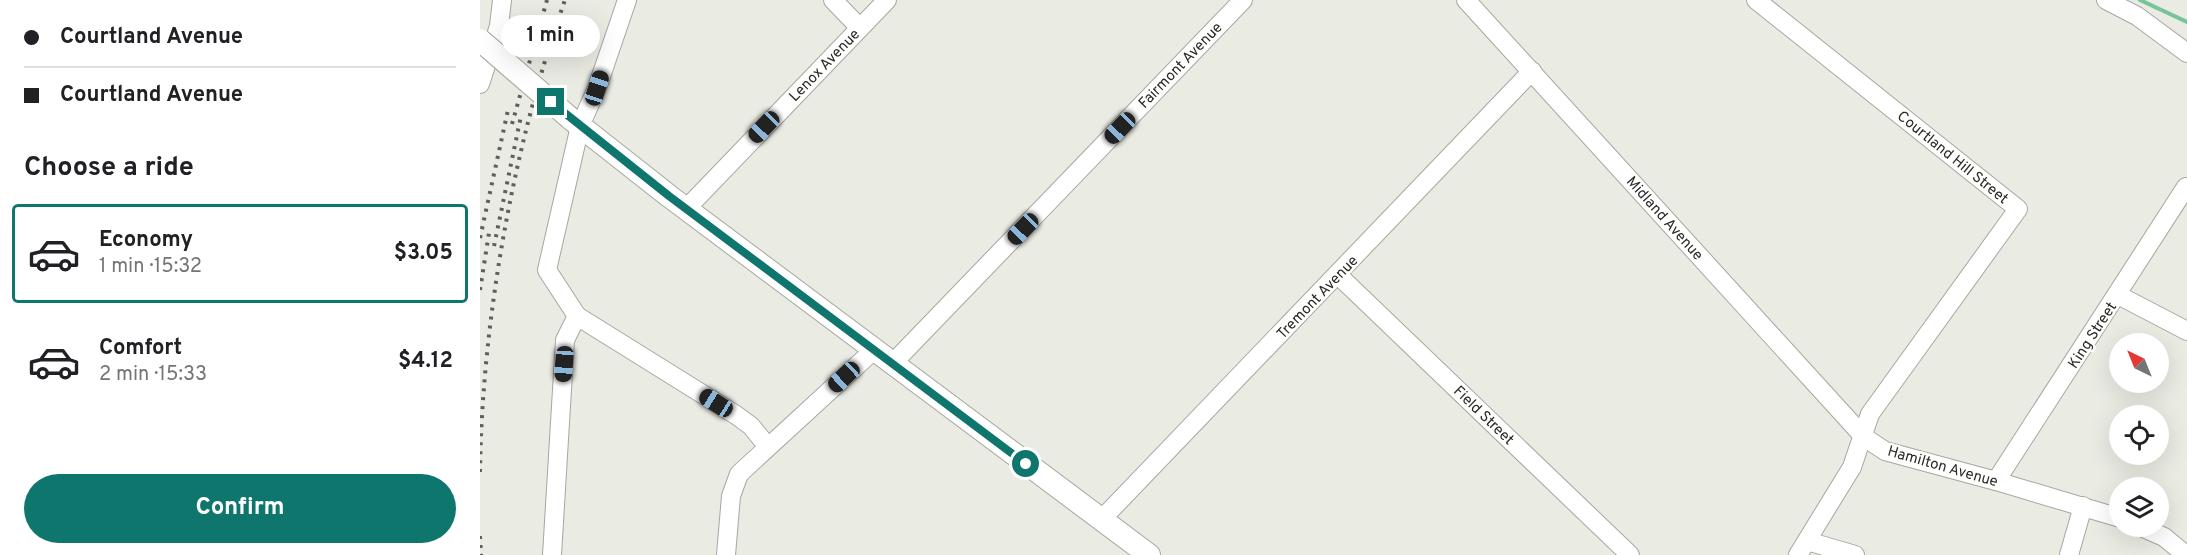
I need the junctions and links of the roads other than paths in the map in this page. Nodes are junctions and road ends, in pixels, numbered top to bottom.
1 (502, 0) edge
2 (627, 0) edge
3 (833, 0) edge
4 (887, 0) edge
5 (1243, 0) edge
6 (1466, 0) edge
7 (1756, 0) edge
8 (2106, 0) edge
9 (860, 28) junction
10 (480, 40) edge
11 (2187, 53) edge
12 (1532, 71) junction
13 (480, 84) edge
14 (575, 122) junction
15 (2186, 188) edge
16 (686, 209) junction
17 (1338, 275) junction
18 (2118, 295) junction
19 (577, 316) junction
20 (2187, 331) edge
21 (875, 349) junction
22 (893, 363) junction
23 (1864, 437) junction
24 (768, 447) junction
25 (1996, 481) junction
26 (2083, 506) junction
27 (2109, 514) edge
28 (1101, 520) junction
29 (2164, 537) edge
30 (1802, 548) edge
31 (552, 555) edge
32 (726, 555) edge
33 (1149, 555) edge
34 (1630, 555) edge
35 (1855, 555) edge
36 (2069, 555) edge
37 (2186, 555) edge

1 - 13 street
2 - 14 street
3 - 9 street
4 - 9 street, Lenox Avenue
5 - 22 street, Fairmont Avenue
6 - 12 street, Midland Avenue
7 - 23 street, Courtland Hill Street
8 - 11 street
9 - 16 street, Lenox Avenue
10 - 14 main road, bridge
12 - 17 street, Tremont Avenue
12 - 23 street, Midland Avenue
14 - 16 main road
14 - 19 street
15 - 18 street, King Street
16 - 21 main road
17 - 28 street, Tremont Avenue
17 - 34 street, Field Street
18 - 20 street
18 - 25 street, King Street
19 - 24 street
19 - 31 street
21 - 22 main road
21 - 24 street
22 - 28 main road
23 - 25 street, Hamilton Avenue
23 - 30 street
24 - 32 street
25 - 26 street, Hamilton Avenue
26 - 27 street, Hamilton Avenue
26 - 36 street
28 - 33 main road
29 - 37 street
30 - 35 street

